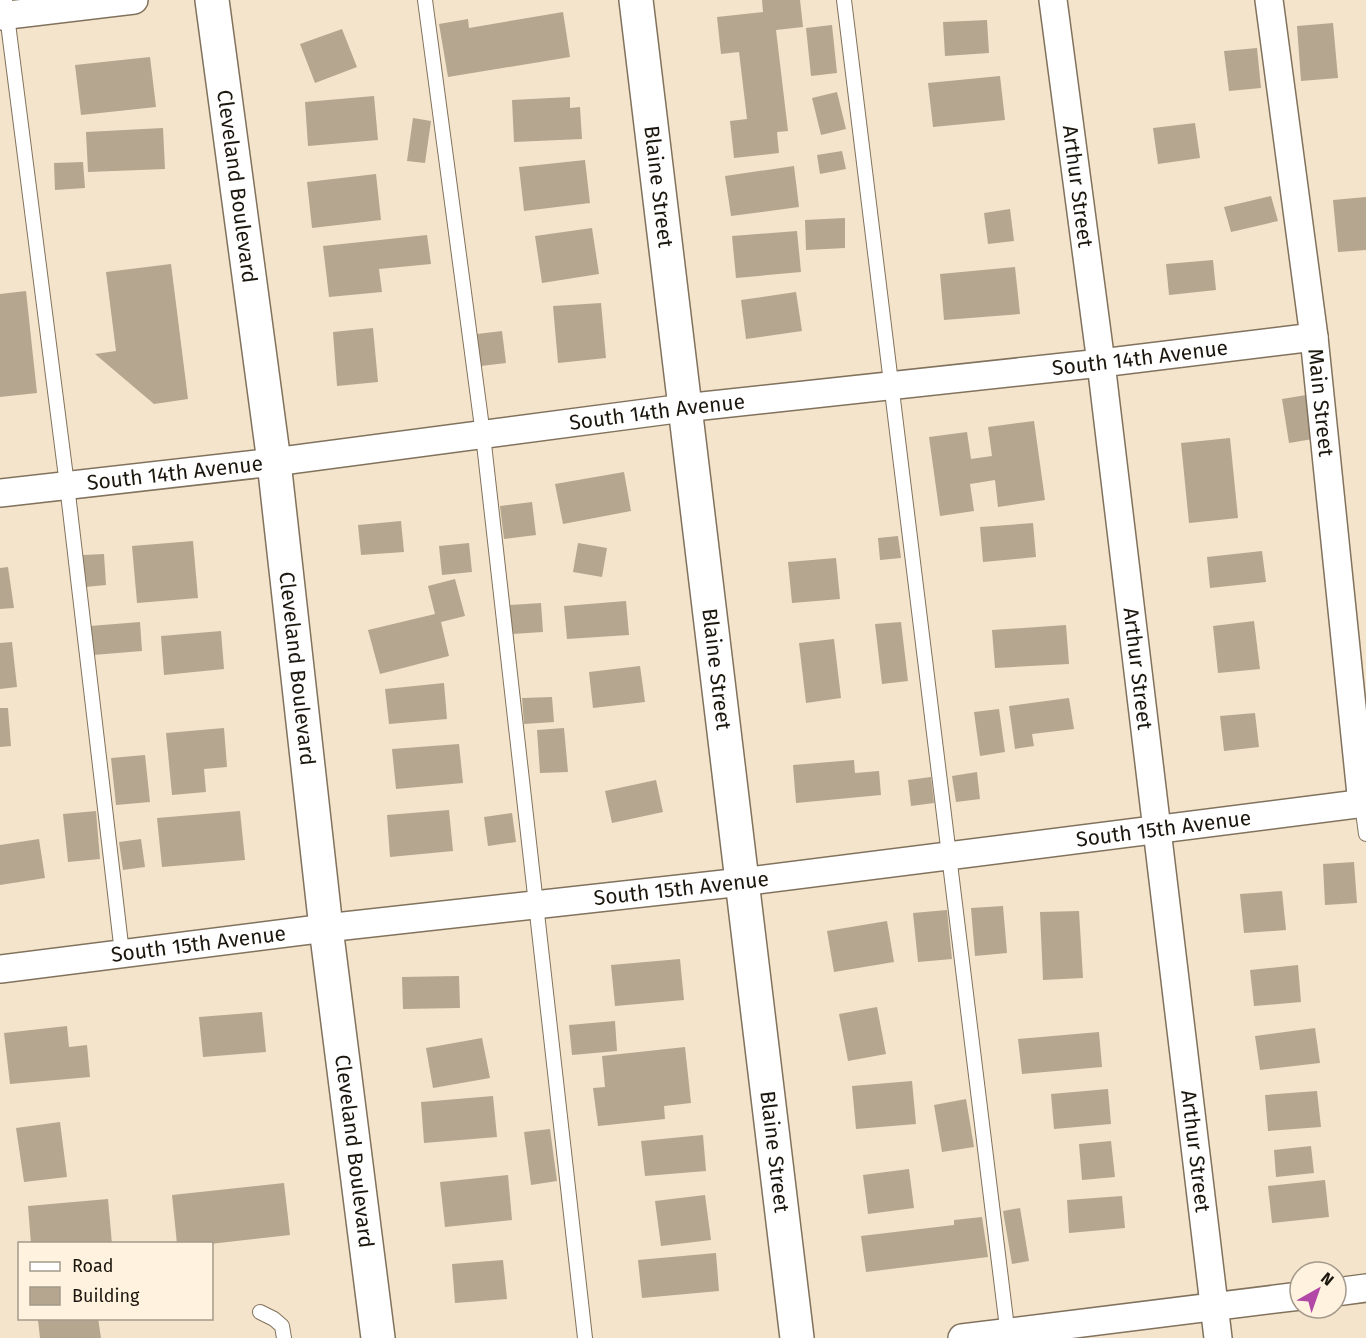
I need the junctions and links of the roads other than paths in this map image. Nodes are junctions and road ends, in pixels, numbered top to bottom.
1 (134, 0) edge
2 (212, 0) edge
3 (425, 0) edge
4 (636, 0) edge
5 (844, 0) edge
6 (1053, 0) edge
7 (1269, 0) edge
8 (4, 10) edge
9 (1314, 337) junction
10 (1101, 363) junction
11 (891, 386) junction
12 (684, 408) junction
13 (483, 435) junction
14 (274, 462) junction
15 (67, 485) junction
16 (0, 493) edge
17 (1364, 804) edge
18 (1156, 831) junction
19 (1366, 834) edge
20 (950, 856) junction
21 (742, 882) junction
22 (535, 905) junction
23 (326, 927) junction
24 (122, 953) junction
25 (0, 969) edge
26 (1366, 1288) edge
27 (1348, 1290) edge
28 (1288, 1298) edge
29 (1214, 1307) junction
30 (260, 1312) dead end
31 (1008, 1335) edge
32 (284, 1338) edge
33 (378, 1338) edge
34 (585, 1338) edge
35 (797, 1338) edge
36 (962, 1338) edge
37 (1218, 1338) edge

1 - 8 street
2 - 14 main road, Cleveland Boulevard
3 - 13 lane
4 - 12 main road, Blaine Street
5 - 11 lane
6 - 10 street, Arthur Street
7 - 9 street, Main Street
8 - 15 lane
9 - 10 street, South 14th Avenue
9 - 17 street, Main Street
10 - 11 street, South 14th Avenue
10 - 18 street, Arthur Street
11 - 12 street, South 14th Avenue
11 - 20 lane
12 - 13 street, South 14th Avenue
12 - 21 main road, Blaine Street
13 - 14 street, South 14th Avenue
13 - 22 lane
14 - 15 street, South 14th Avenue
14 - 23 main road, Cleveland Boulevard
15 - 16 street, South 14th Avenue
15 - 24 lane
17 - 18 street, South 15th Avenue
17 - 19 lane
18 - 20 street, South 15th Avenue
18 - 29 street, Arthur Street
20 - 21 street, South 15th Avenue
20 - 31 lane
21 - 22 street, South 15th Avenue
21 - 35 main road, Blaine Street
22 - 23 street, South 15th Avenue
22 - 34 lane
23 - 24 street, South 15th Avenue
23 - 33 main road, Cleveland Boulevard
24 - 25 street, South 15th Avenue
26 - 27 street
28 - 29 street
29 - 31 street
29 - 37 street, Arthur Street
30 - 32 lane
31 - 36 street

